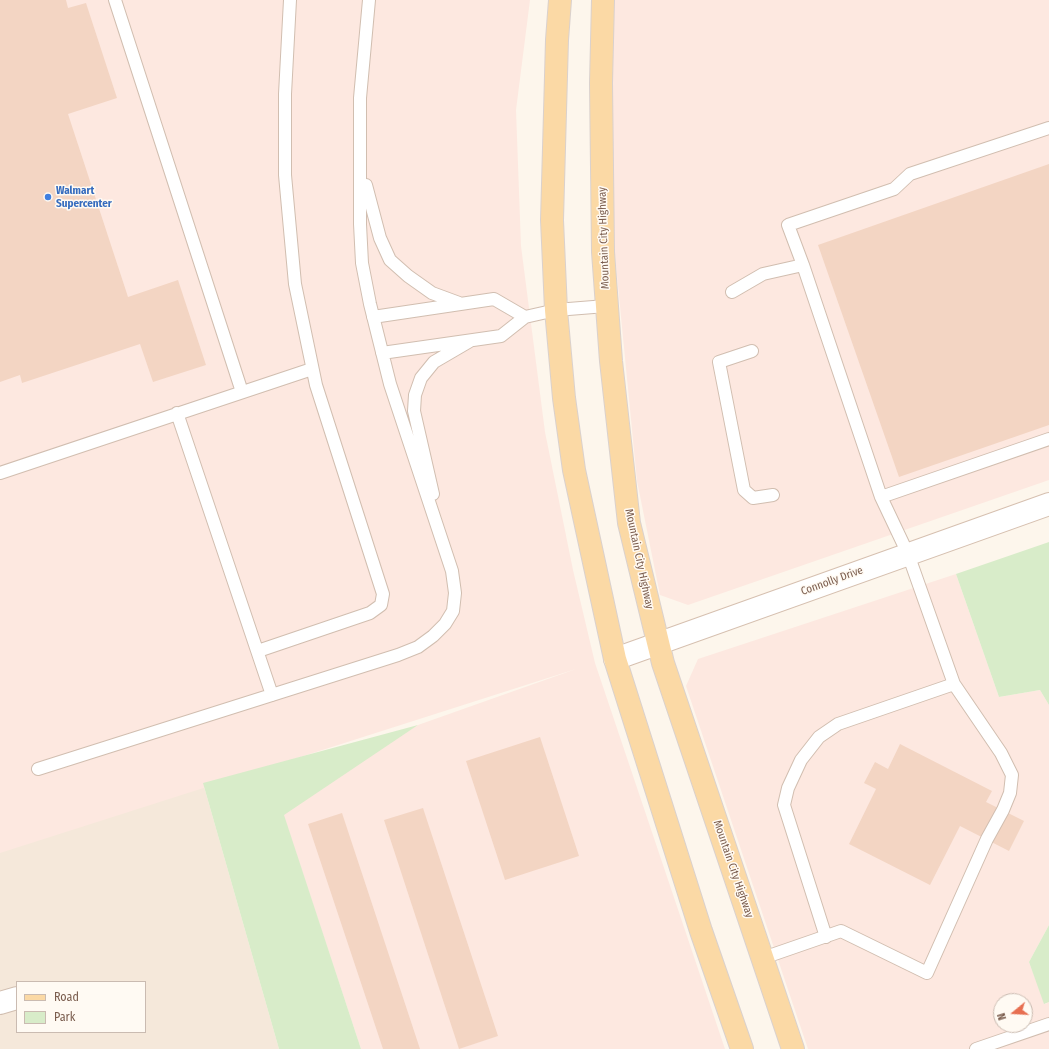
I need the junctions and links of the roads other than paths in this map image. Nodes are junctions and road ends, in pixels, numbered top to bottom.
1 (114, 0) edge
2 (290, 0) edge
3 (368, 0) edge
4 (560, 0) edge
5 (603, 0) edge
6 (1049, 128) edge
7 (360, 159) junction
8 (803, 265) junction
9 (732, 292) dead end
10 (459, 303) junction
11 (606, 306) junction
12 (556, 310) junction
13 (373, 317) junction
14 (525, 317) junction
15 (470, 340) junction
16 (752, 351) dead end
17 (382, 353) junction
18 (312, 369) junction
19 (242, 392) junction
20 (177, 413) junction
21 (1049, 439) edge
22 (0, 473) edge
23 (773, 495) dead end
24 (881, 497) junction
25 (1049, 504) edge
26 (908, 554) junction
27 (452, 571) junction
28 (658, 643) junction
29 (258, 651) junction
30 (615, 659) junction
31 (954, 684) junction
32 (272, 695) junction
33 (38, 769) dead end
34 (826, 936) junction
35 (762, 958) junction
36 (16, 998) edge
37 (0, 1003) edge
38 (1049, 1024) edge
39 (1008, 1044) edge
40 (742, 1049) edge
41 (793, 1049) edge
42 (976, 1049) edge

1 - 19 lane
2 - 18 lane
3 - 7 lane
4 - 12 main road
5 - 11 main road, Mountain City Highway
6 - 8 lane
7 - 10 lane
7 - 13 lane
8 - 9 lane
8 - 24 lane
10 - 13 lane
10 - 14 lane
11 - 12 lane
11 - 28 main road, Mountain City Highway
12 - 14 lane
12 - 30 main road
13 - 17 lane
14 - 15 lane
15 - 17 lane
15 - 27 lane
16 - 23 lane
17 - 27 lane
18 - 19 lane
18 - 29 lane
19 - 20 lane
20 - 22 lane
20 - 29 lane
21 - 24 lane
24 - 26 lane
25 - 26 street, Connolly Drive
26 - 28 street, Connolly Drive
26 - 31 lane
27 - 32 lane
28 - 30 street, Connolly Drive
28 - 35 main road, Mountain City Highway
29 - 32 lane
30 - 40 main road
31 - 34 lane
31 - 34 lane
32 - 33 lane
34 - 35 lane
35 - 41 main road, Mountain City Highway
36 - 37 street
38 - 39 lane
39 - 42 lane

